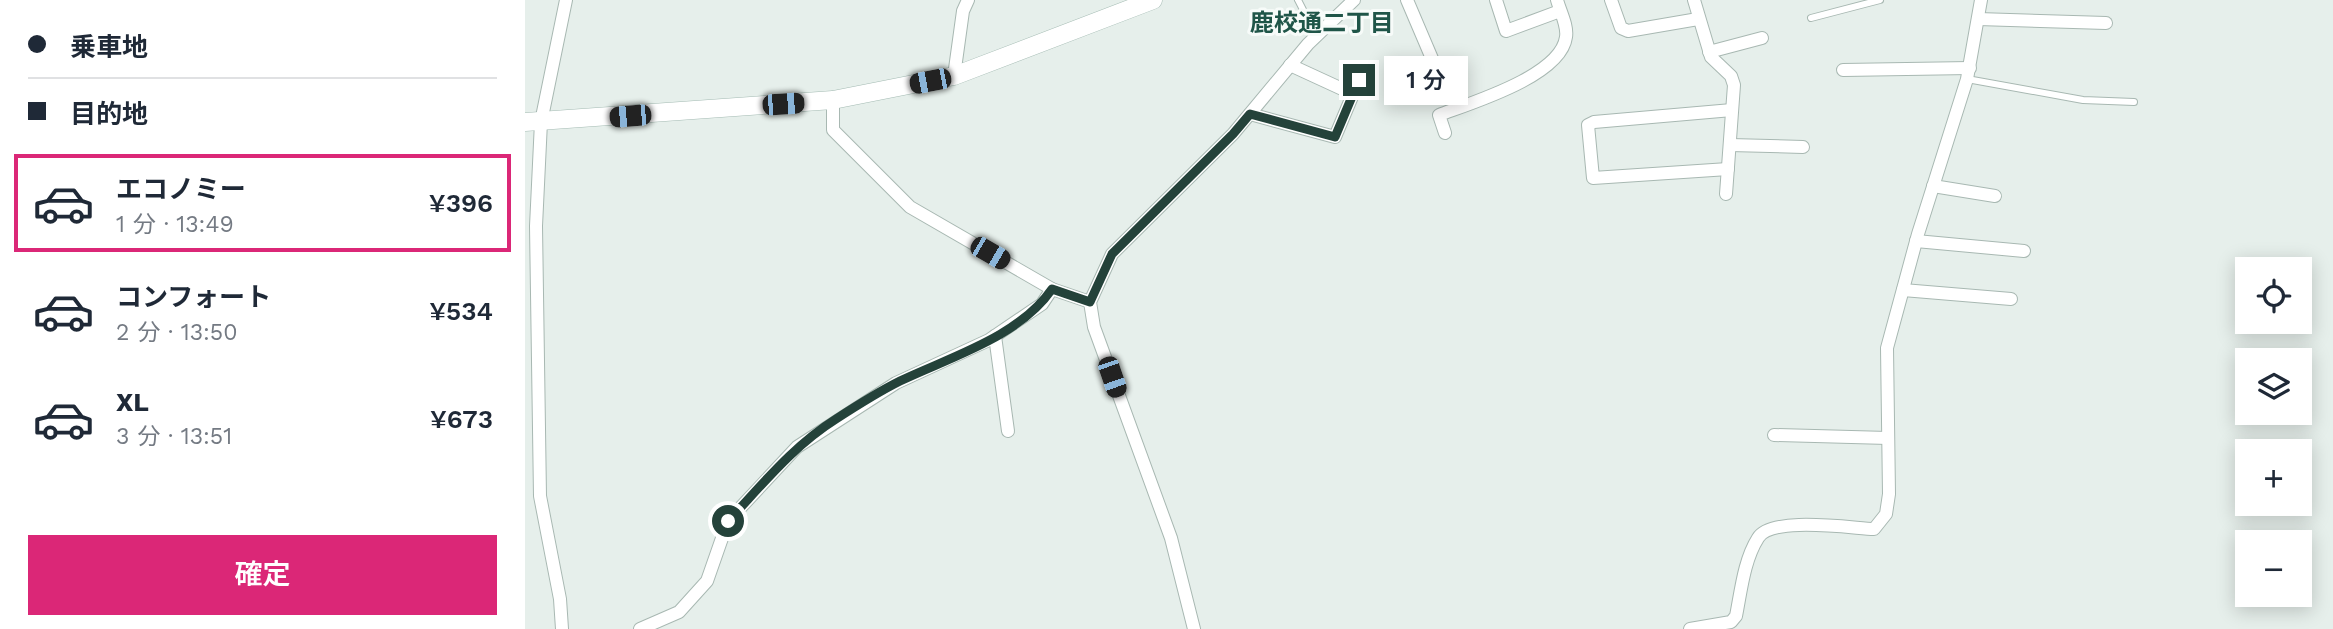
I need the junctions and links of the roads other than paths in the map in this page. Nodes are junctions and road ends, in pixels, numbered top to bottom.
1 (566, 0) edge
2 (968, 0) edge
3 (1153, 0) edge
4 (1298, 0) edge
5 (1354, 0) edge
6 (1407, 0) edge
7 (1496, 0) edge
8 (1611, 0) edge
9 (1695, 0) edge
10 (1880, 0) edge
11 (1981, 0) edge
12 (1558, 6) edge
13 (1811, 18) dead end
14 (1698, 19) junction
15 (1978, 19) junction
16 (2106, 23) dead end
17 (1316, 35) junction
18 (1762, 38) dead end
19 (1709, 52) junction
20 (1290, 65) junction
21 (1436, 68) dead end
22 (1843, 70) dead end
23 (1969, 74) junction
24 (954, 76) junction
25 (1359, 80) dead end
26 (1353, 94) junction
27 (833, 100) junction
28 (2134, 102) dead end
29 (1732, 110) junction
30 (1250, 114) junction
31 (533, 122) edge
32 (1445, 133) dead end
33 (1730, 145) junction
34 (1803, 147) dead end
35 (1728, 169) junction
36 (1933, 186) junction
37 (1726, 194) dead end
38 (1995, 197) dead end
39 (1916, 241) junction
40 (2024, 251) dead end
41 (1052, 289) junction
42 (1903, 290) junction
43 (2011, 299) dead end
44 (1090, 302) junction
45 (995, 336) junction
46 (1008, 431) dead end
47 (1774, 435) dead end
48 (1888, 438) junction
49 (562, 629) edge
50 (640, 629) edge
51 (1194, 629) edge
52 (1690, 629) edge

1 - 31 street
2 - 24 street
3 - 24 street
4 - 17 lane
5 - 17 street
6 - 21 street
7 - 12 street
8 - 14 street
9 - 14 street
10 - 13 lane
11 - 15 street
12 - 32 street
14 - 19 street
15 - 16 street
15 - 23 street
17 - 20 street
18 - 19 street
19 - 29 street
20 - 26 street
20 - 30 street
22 - 23 street
23 - 28 lane
23 - 36 street
24 - 27 street
25 - 26 street
26 - 30 street
27 - 31 street
27 - 41 street
29 - 33 street
29 - 35 street
30 - 44 street
31 - 49 street
33 - 34 street
33 - 35 street
35 - 37 street
36 - 38 street
36 - 39 street
39 - 40 street
39 - 42 street
41 - 44 street
41 - 45 street
42 - 43 street
42 - 48 street
44 - 51 street
45 - 46 street
45 - 50 street
47 - 48 street
48 - 52 street

